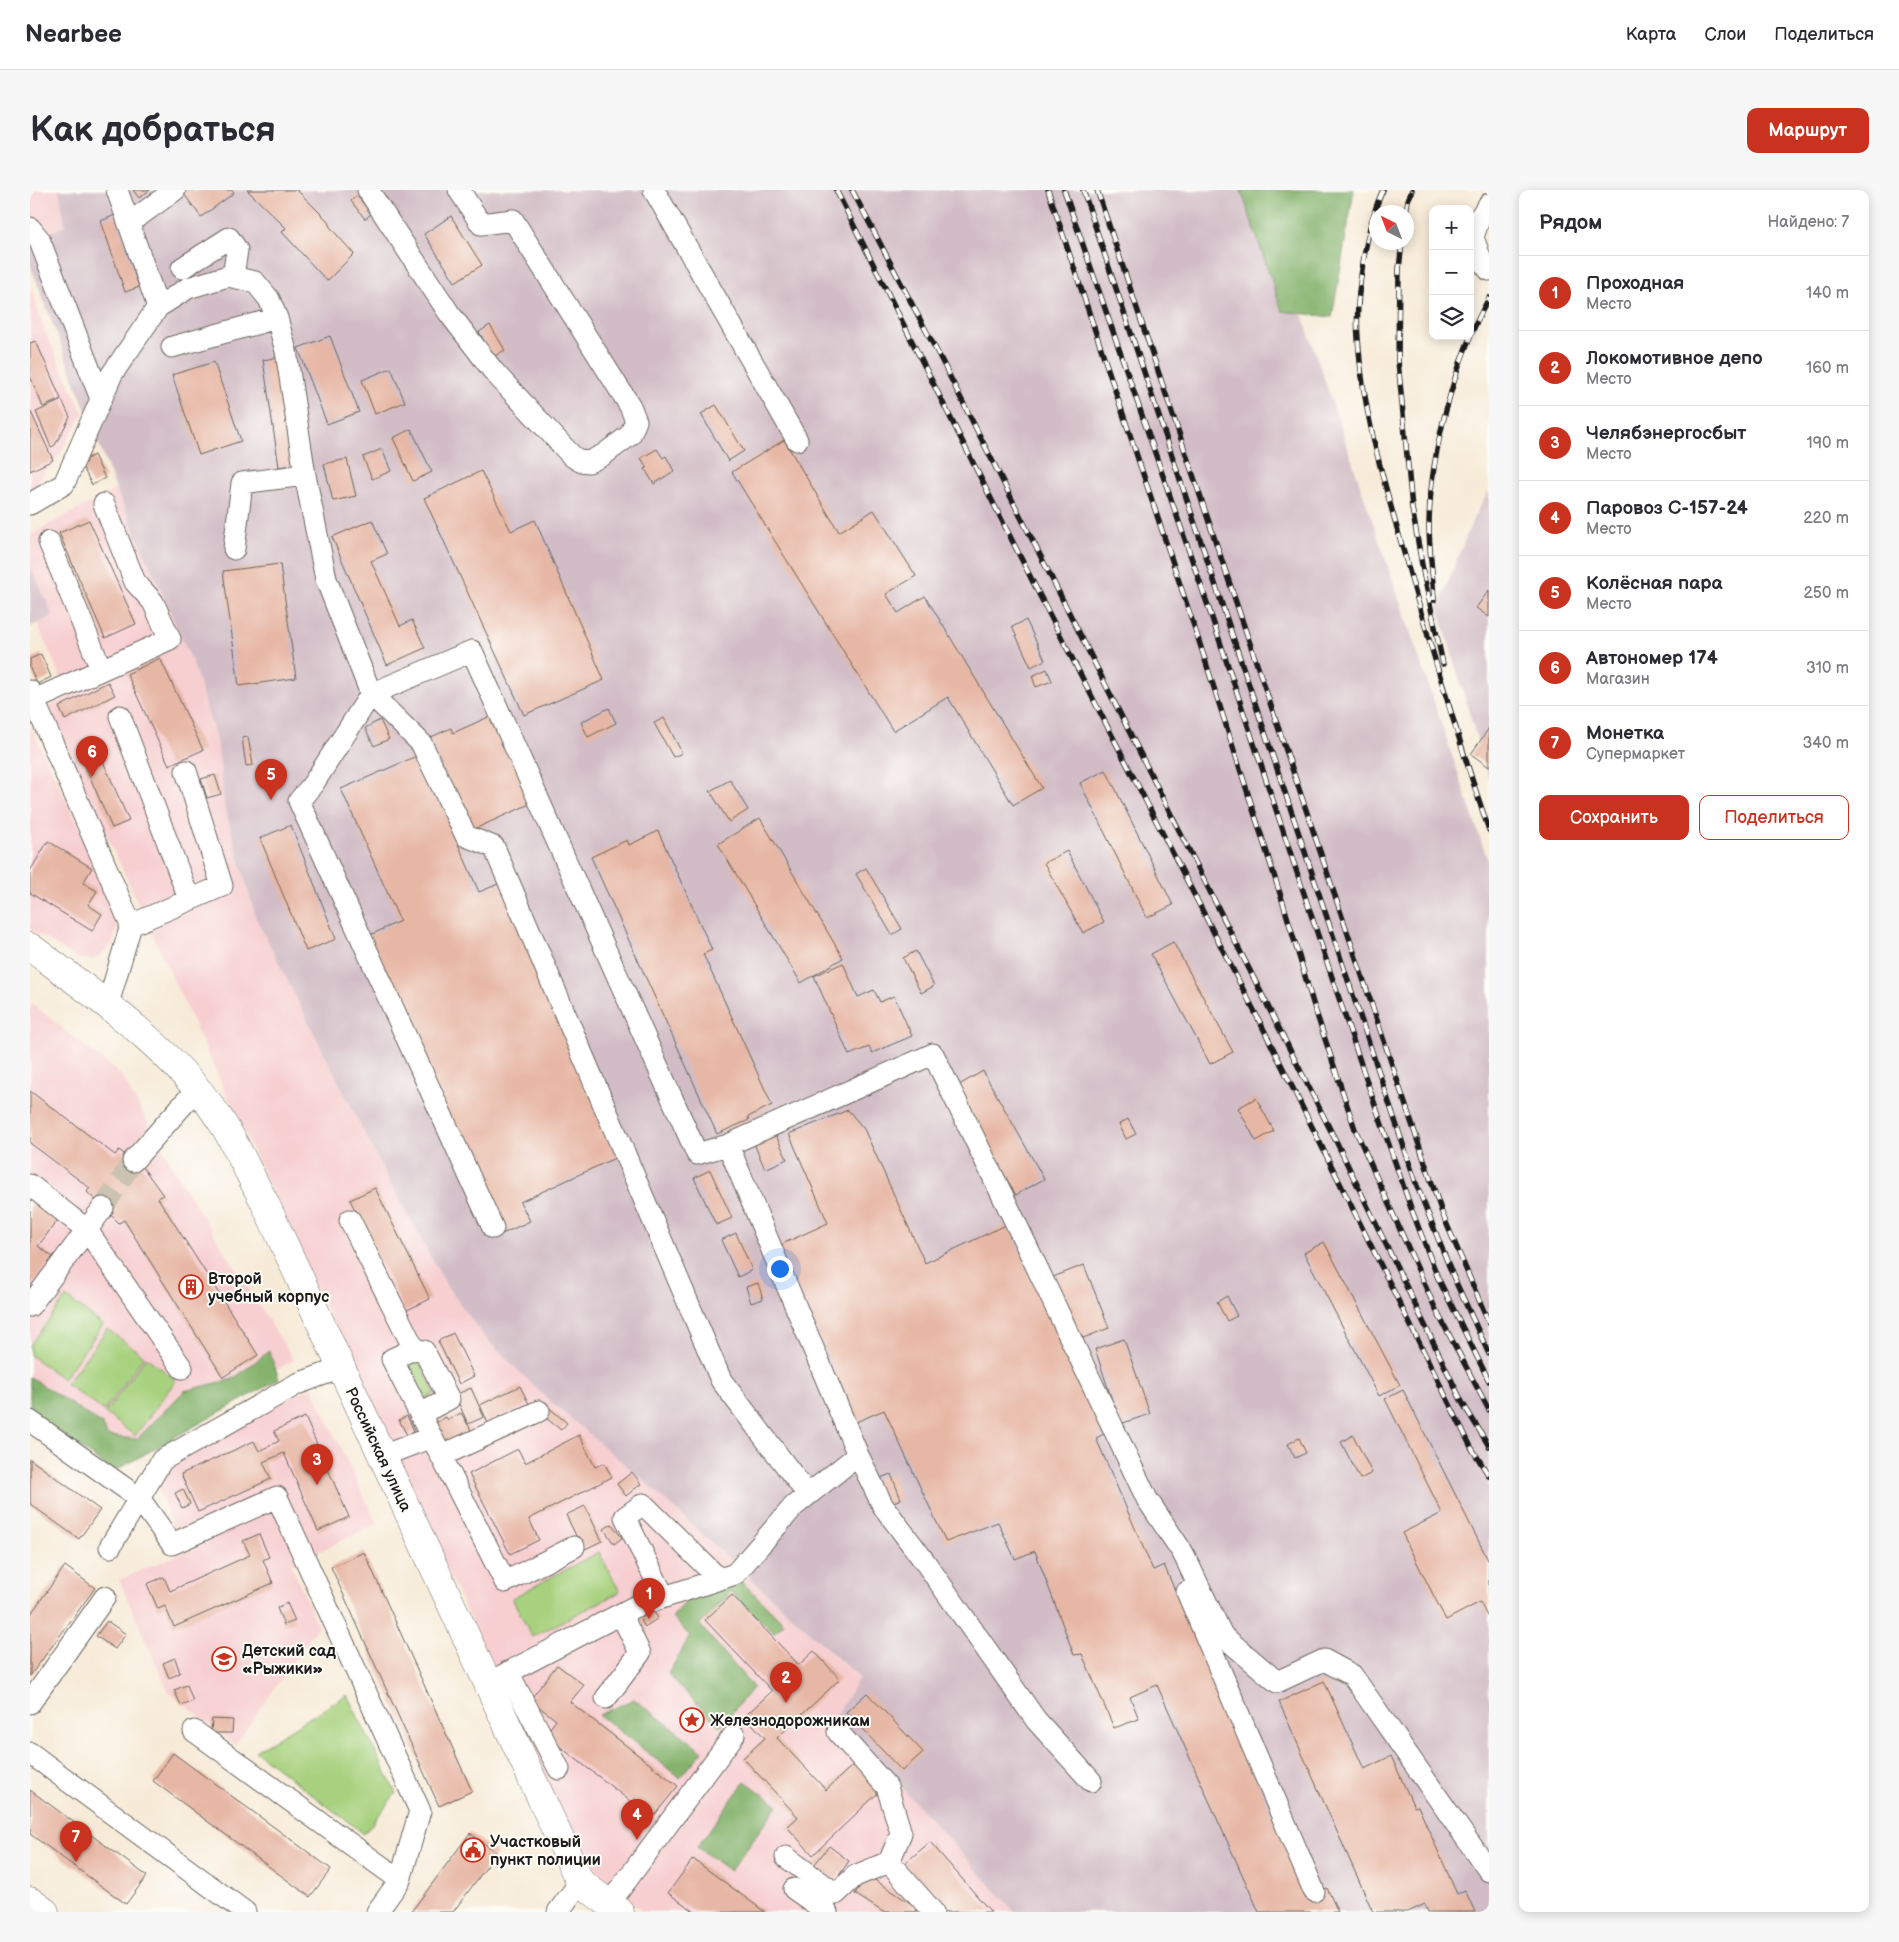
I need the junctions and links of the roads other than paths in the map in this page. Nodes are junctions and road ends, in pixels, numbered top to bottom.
1 (117, 190) edge
2 (175, 190) edge
3 (368, 190) edge
4 (459, 190) edge
5 (654, 190) edge
6 (1489, 204) edge
7 (129, 223) junction
8 (30, 228) edge
9 (182, 268) dead end
10 (1489, 270) edge
11 (233, 277) junction
12 (158, 307) junction
13 (277, 318) junction
14 (172, 347) dead end
15 (101, 399) junction
16 (796, 440) dead end
17 (305, 475) junction
18 (30, 504) edge
19 (104, 504) dead end
20 (49, 542) dead end
21 (234, 549) dead end
22 (101, 669) junction
23 (371, 694) junction
24 (32, 695) edge
25 (120, 716) dead end
26 (186, 770) dead end
27 (189, 899) junction
28 (131, 925) junction
29 (30, 947) edge
30 (30, 968) edge
31 (108, 1004) junction
32 (196, 1090) junction
33 (728, 1145) junction
34 (133, 1160) tunnel mouth
35 (30, 1185) edge
36 (104, 1208) tunnel mouth
37 (350, 1220) dead end
38 (493, 1228) dead end
39 (87, 1230) junction
40 (30, 1306) edge
41 (414, 1349) junction
42 (182, 1368) dead end
43 (340, 1368) junction
44 (539, 1411) dead end
45 (420, 1414) junction
46 (30, 1421) edge
47 (432, 1437) junction
48 (858, 1455) junction
49 (382, 1456) junction
50 (441, 1456) junction
51 (808, 1495) junction
52 (139, 1498) junction
53 (1147, 1499) junction
54 (110, 1546) dead end
55 (574, 1547) dead end
56 (719, 1579) junction
57 (105, 1597) dead end
58 (664, 1597) junction
59 (621, 1614) junction
60 (498, 1678) junction
61 (606, 1698) dead end
62 (30, 1703) edge
63 (194, 1731) dead end
64 (838, 1732) dead end
65 (734, 1735) dead end
66 (30, 1753) edge
67 (559, 1769) dead end
68 (1090, 1782) dead end
69 (786, 1857) dead end
70 (889, 1862) junction
71 (1489, 1871) edge
72 (400, 1880) junction
73 (580, 1882) junction
74 (794, 1889) dead end
75 (1314, 1891) dead end
76 (30, 1901) edge
77 (615, 1908) edge
78 (45, 1912) edge
79 (245, 1912) edge
80 (377, 1912) edge
81 (558, 1912) edge
82 (827, 1912) edge
83 (933, 1912) edge

1 - 7 street
2 - 7 street
3 - 4 street
5 - 16 street
6 - 10 street
7 - 12 street
8 - 15 street
9 - 11 street
11 - 12 street
11 - 13 street
12 - 15 street
13 - 14 street
13 - 17 street
15 - 18 street
17 - 21 street
17 - 23 street
19 - 22 street
20 - 22 street
22 - 24 street
23 - 33 street
23 - 38 street
23 - 51 street
24 - 28 street
25 - 27 street
26 - 27 street
27 - 28 street
28 - 31 street
29 - 31 main road, Российская улица
30 - 31 main road, Российская улица
31 - 32 main road, Российская улица
32 - 34 street
32 - 43 main road, Российская улица
33 - 48 street
33 - 53 street
35 - 39 street
36 - 39 street
37 - 41 street
39 - 40 street
39 - 42 street
41 - 45 street
41 - 45 street
43 - 49 main road, Российская улица
43 - 52 street
44 - 50 street
45 - 47 street
46 - 52 street
47 - 49 street
47 - 50 street
48 - 51 street
48 - 68 street
49 - 60 main road, Российская улица
50 - 55 street
51 - 56 street
52 - 54 street
52 - 72 street
53 - 71 street
53 - 75 street
56 - 58 street
56 - 58 street
57 - 62 street
58 - 59 street
59 - 60 street
59 - 61 street
60 - 67 street
60 - 73 main road, Российская улица
63 - 72 street
64 - 70 street
65 - 77 street
66 - 79 street
69 - 70 street
70 - 83 street
72 - 80 street
73 - 77 main road, Российская улица
73 - 81 street
74 - 82 street
76 - 78 main road

